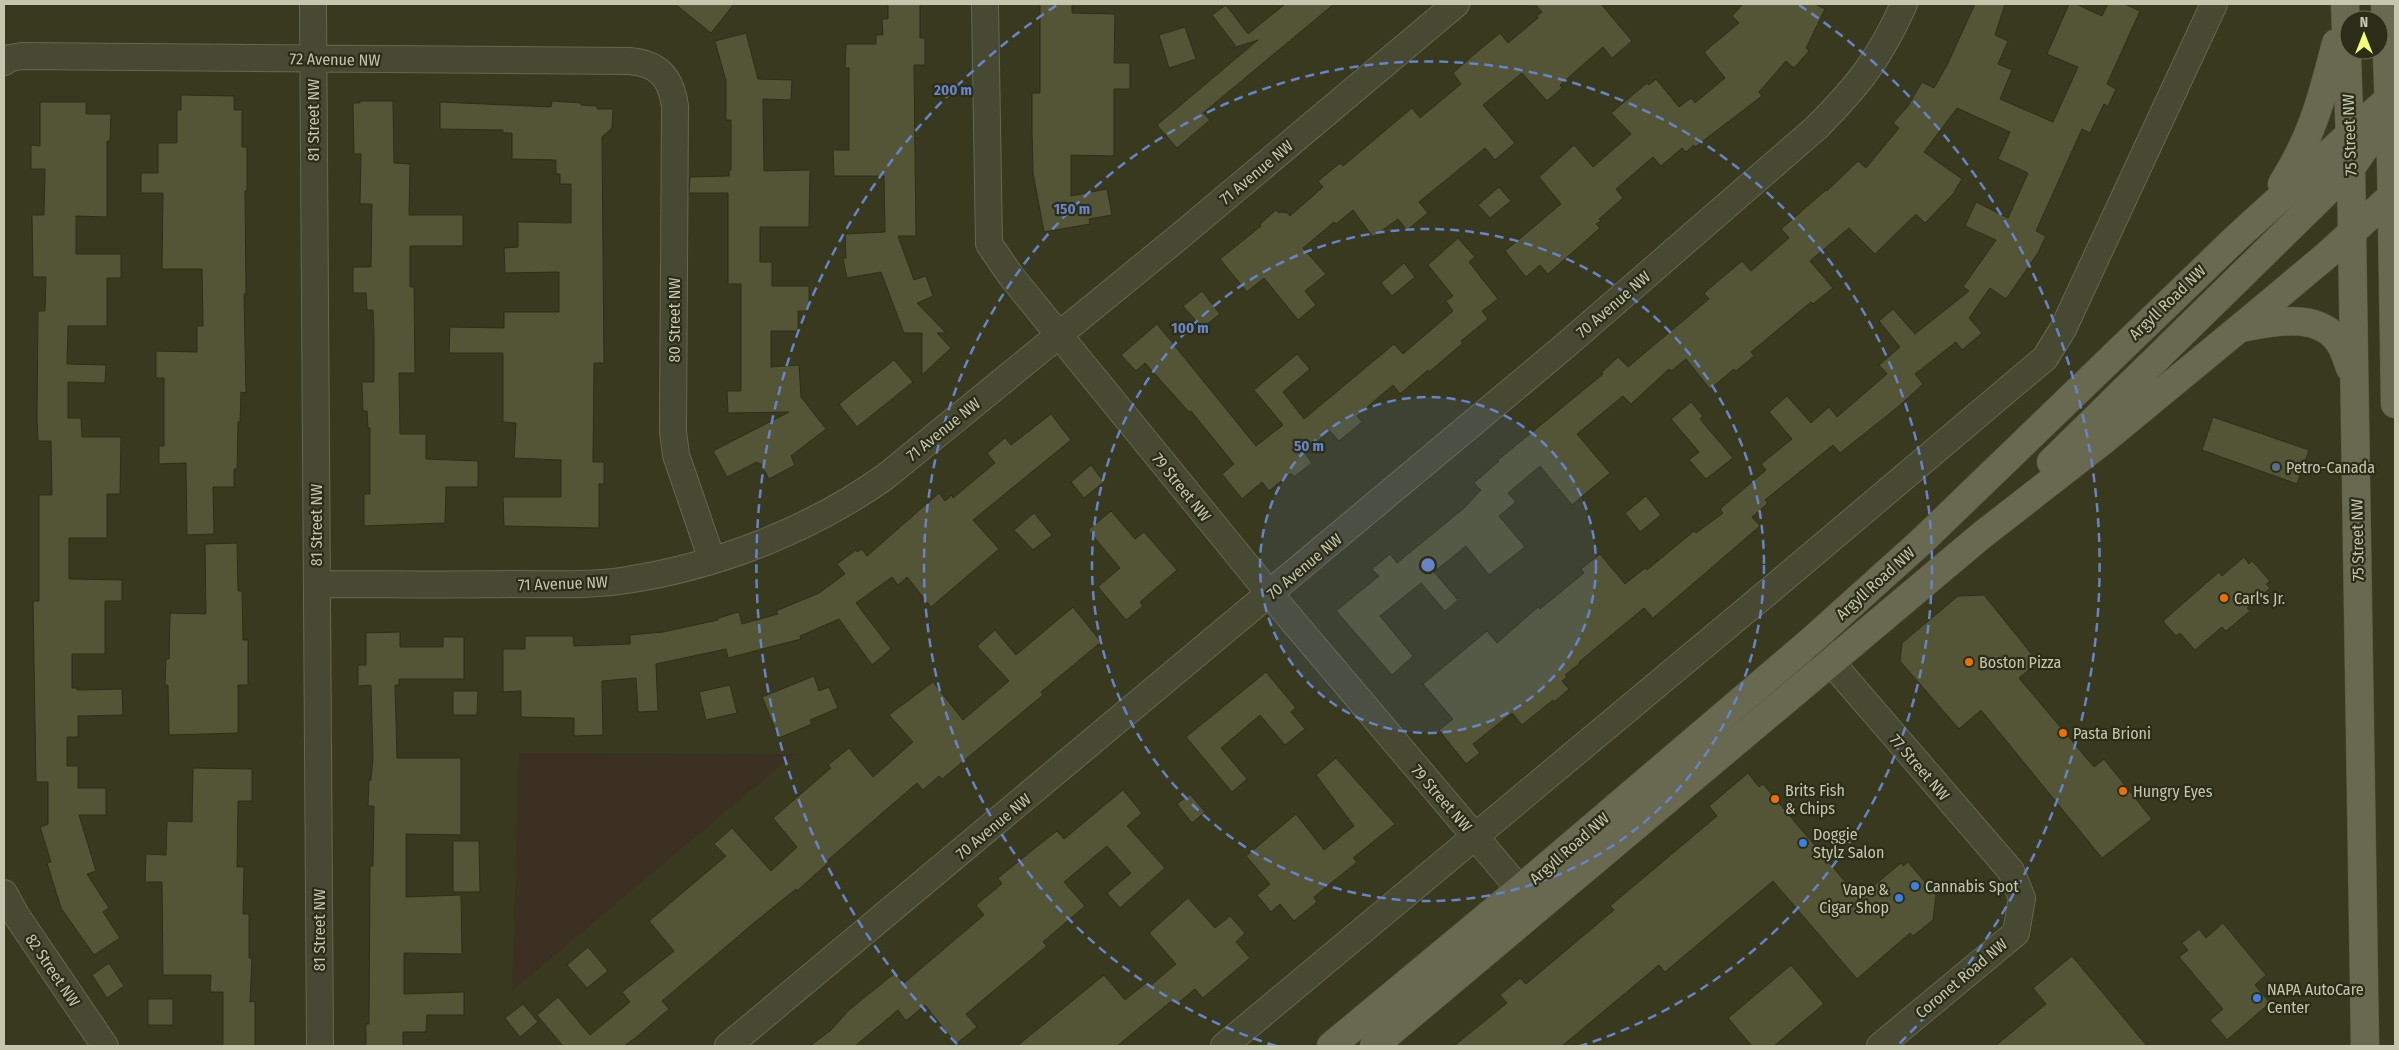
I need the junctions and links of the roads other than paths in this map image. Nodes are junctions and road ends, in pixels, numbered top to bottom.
1 (313, 4) edge
2 (985, 4) edge
3 (1456, 4) edge
4 (1904, 4) edge
5 (2214, 4) edge
6 (2385, 4) edge
7 (2345, 6) edge
8 (313, 58) junction
9 (4, 62) edge
10 (664, 76) joint
11 (2391, 96) edge
12 (2349, 133) junction
13 (2393, 159) edge
14 (2351, 168) junction
15 (2393, 195) edge
16 (2264, 212) junction
17 (2350, 233) junction
18 (2239, 329) junction
19 (1058, 334) junction
20 (2354, 380) junction
21 (2395, 404) edge
22 (1982, 535) junction
23 (712, 560) junction
24 (317, 584) junction
25 (1270, 594) junction
26 (1812, 640) junction
27 (1830, 662) junction
28 (1475, 835) junction
29 (4, 893) edge
30 (2022, 898) joint
31 (1528, 899) junction
32 (105, 1046) edge
33 (320, 1046) edge
34 (728, 1046) edge
35 (1224, 1046) edge
36 (1331, 1046) edge
37 (1374, 1046) edge
38 (1880, 1046) edge
39 (2365, 1046) edge

1 - 8 street, 81 Street NW
2 - 19 street, 79 Street NW
3 - 19 street, 71 Avenue NW
4 - 25 street, 70 Avenue NW
5 - 28 street
6 - 11 main road
7 - 12 main road, 75 Street NW
7 - 16 main road
8 - 9 street, 72 Avenue NW
8 - 10 street, 72 Avenue NW
8 - 24 street, 81 Street NW
10 - 23 street, 80 Street NW
11 - 12 main road, Argyll Road NW
11 - 13 main road
11 - 14 main road
12 - 14 main road, 75 Street NW
12 - 16 main road, Argyll Road NW
13 - 15 main road
13 - 17 main road
14 - 17 main road, 75 Street NW
14 - 22 main road
15 - 17 main road, Argyll Road NW
15 - 21 main road
16 - 26 main road, Argyll Road NW
17 - 18 main road, Argyll Road NW
17 - 20 main road, 75 Street NW
18 - 20 main road
18 - 22 main road, Argyll Road NW
19 - 23 street, 71 Avenue NW
19 - 25 street, 79 Street NW
20 - 39 main road, 75 Street NW
22 - 27 main road, Argyll Road NW
23 - 24 street, 71 Avenue NW
24 - 33 street, 81 Street NW
25 - 28 street, 79 Street NW
25 - 34 street, 70 Avenue NW
26 - 27 street, 77 Street NW
26 - 31 main road, Argyll Road NW
27 - 30 street, 77 Street NW
27 - 31 main road, Argyll Road NW
28 - 31 street, 79 Street NW
28 - 35 street
29 - 32 street, 82 Street NW
30 - 38 street, Coronet Road NW
31 - 36 main road, Argyll Road NW
31 - 37 main road, Argyll Road NW

